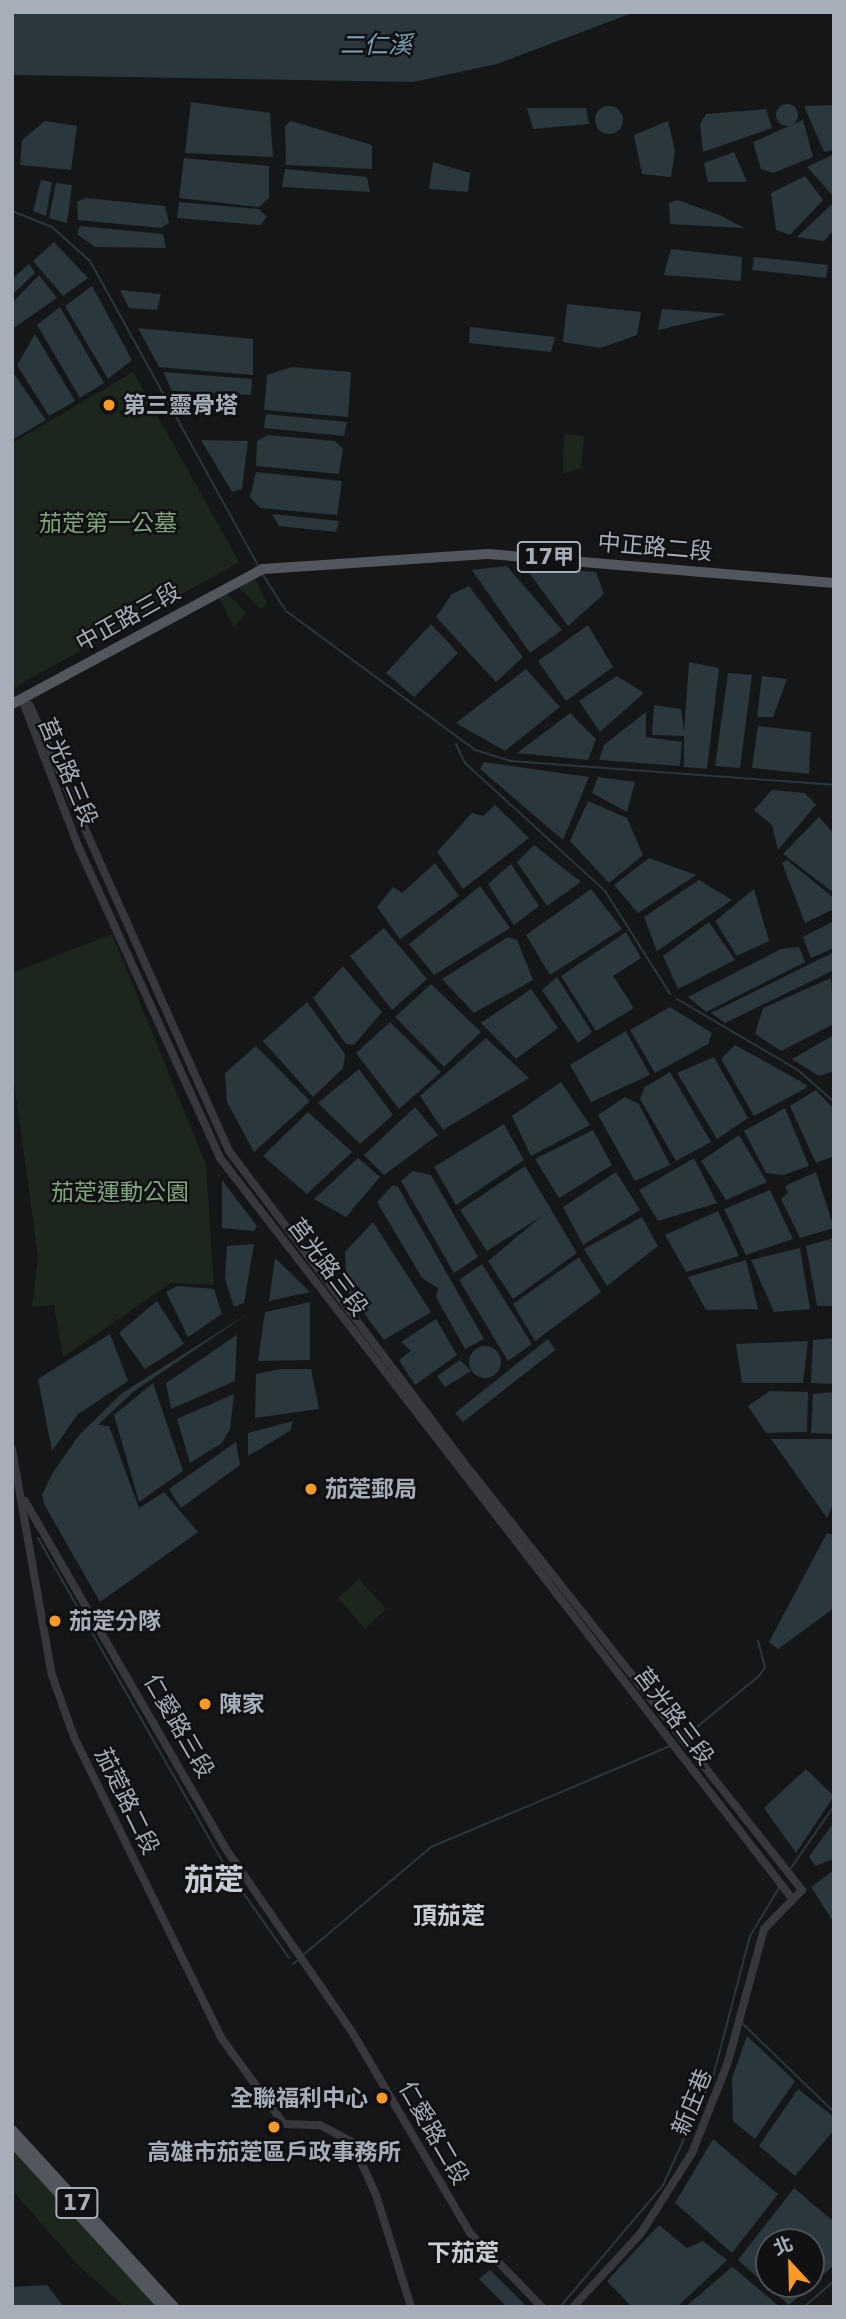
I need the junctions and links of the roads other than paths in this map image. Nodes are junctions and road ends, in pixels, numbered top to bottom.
1 (258, 570) joint
2 (834, 583) edge
3 (17, 701) edge
4 (12, 1449) edge
5 (24, 1501) junction
6 (802, 1889) joint
7 (791, 1897) junction
8 (308, 1966) joint
9 (12, 2130) edge
10 (12, 2142) edge
11 (140, 2277) junction
12 (163, 2307) edge
13 (174, 2307) edge
14 (411, 2307) edge
15 (542, 2307) edge
16 (573, 2307) edge

1 - 2 main road, 中正路二段 / 17甲
1 - 3 main road, 中正路三段 / 17甲
3 - 6 street, 莒光路三段
3 - 7 street, 莒光路三段
4 - 5 street, 茄萣路二段
5 - 8 street, 仁愛路三段
5 - 14 street, 茄萣路二段
6 - 7 street, 新庄巷
7 - 16 street, 新庄巷
8 - 15 street, 仁愛路二段
9 - 11 main road, 17
10 - 11 main road, 17
11 - 12 main road, 17
11 - 13 main road, 17

